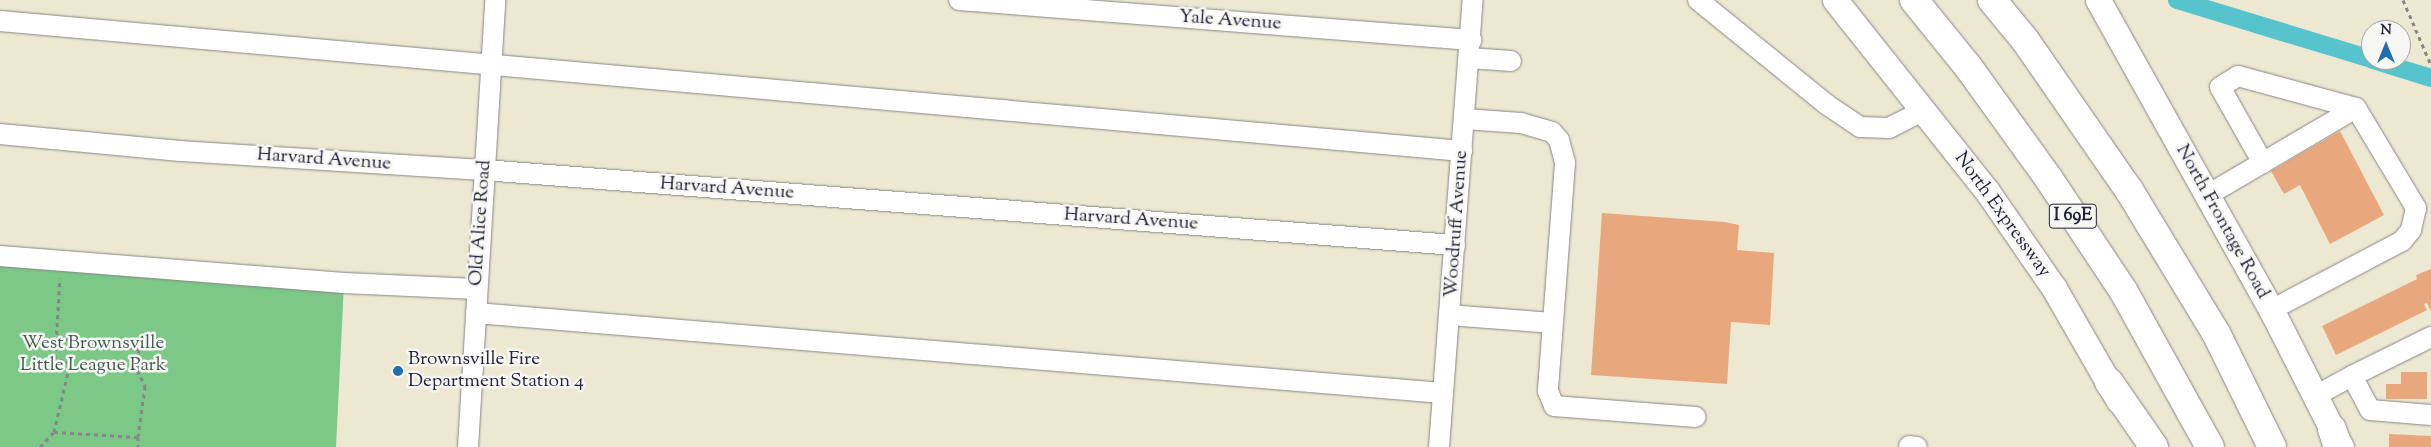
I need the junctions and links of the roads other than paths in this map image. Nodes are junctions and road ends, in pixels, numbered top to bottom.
1 (495, 0) edge
2 (959, 0) edge
3 (1473, 0) edge
4 (1698, 0) edge
5 (1835, 0) edge
6 (1914, 0) edge
7 (1992, 0) edge
8 (2098, 0) edge
9 (0, 21) edge
10 (1470, 49) junction
11 (1511, 61) dead end
12 (491, 65) junction
13 (2356, 108) junction
14 (1924, 110) junction
15 (1465, 119) junction
16 (0, 134) edge
17 (1462, 151) junction
18 (2263, 163) junction
19 (484, 170) junction
20 (2206, 196) junction
21 (1455, 245) junction
22 (0, 256) edge
23 (476, 289) junction
24 (2272, 310) junction
25 (476, 313) junction
26 (1449, 316) junction
27 (1553, 323) junction
28 (2431, 338) edge
29 (2352, 376) junction
30 (2109, 382) junction
31 (1443, 393) junction
32 (2315, 396) junction
33 (2431, 415) edge
34 (1696, 417) dead end
35 (2337, 441) edge
36 (468, 447) edge
37 (1439, 447) edge
38 (2143, 447) edge
39 (2154, 447) edge
40 (2210, 447) edge
41 (2272, 447) edge

1 - 12 street, Old Alice Road
2 - 10 street, Yale Avenue
3 - 10 street, Woodruff Avenue
4 - 14 street
5 - 14 main road, North Expressway
6 - 40 highway, I 69E
7 - 41 highway
8 - 20 main road, North Frontage Road
9 - 12 street
10 - 11 street, Yale Avenue
10 - 15 street, Woodruff Avenue
12 - 17 street
12 - 19 street, Old Alice Road
13 - 18 street
13 - 18 street
13 - 24 street
14 - 30 main road, North Expressway
15 - 17 street, Woodruff Avenue
15 - 27 street
16 - 19 street, Harvard Avenue
17 - 21 street, Woodruff Avenue
18 - 20 street
19 - 21 street, Harvard Avenue
19 - 23 street, Old Alice Road
20 - 24 main road, North Frontage Road
21 - 26 street, Woodruff Avenue
22 - 23 street
23 - 25 street, Old Alice Road
24 - 32 main road, North Frontage Road
25 - 31 street
25 - 36 street, Old Alice Road
26 - 27 street
26 - 31 street, Woodruff Avenue
27 - 34 street
28 - 29 street
29 - 32 street
29 - 33 street
30 - 38 main road, North Expressway
30 - 39 highway
31 - 37 street, Woodruff Avenue
32 - 35 main road, North Frontage Road

